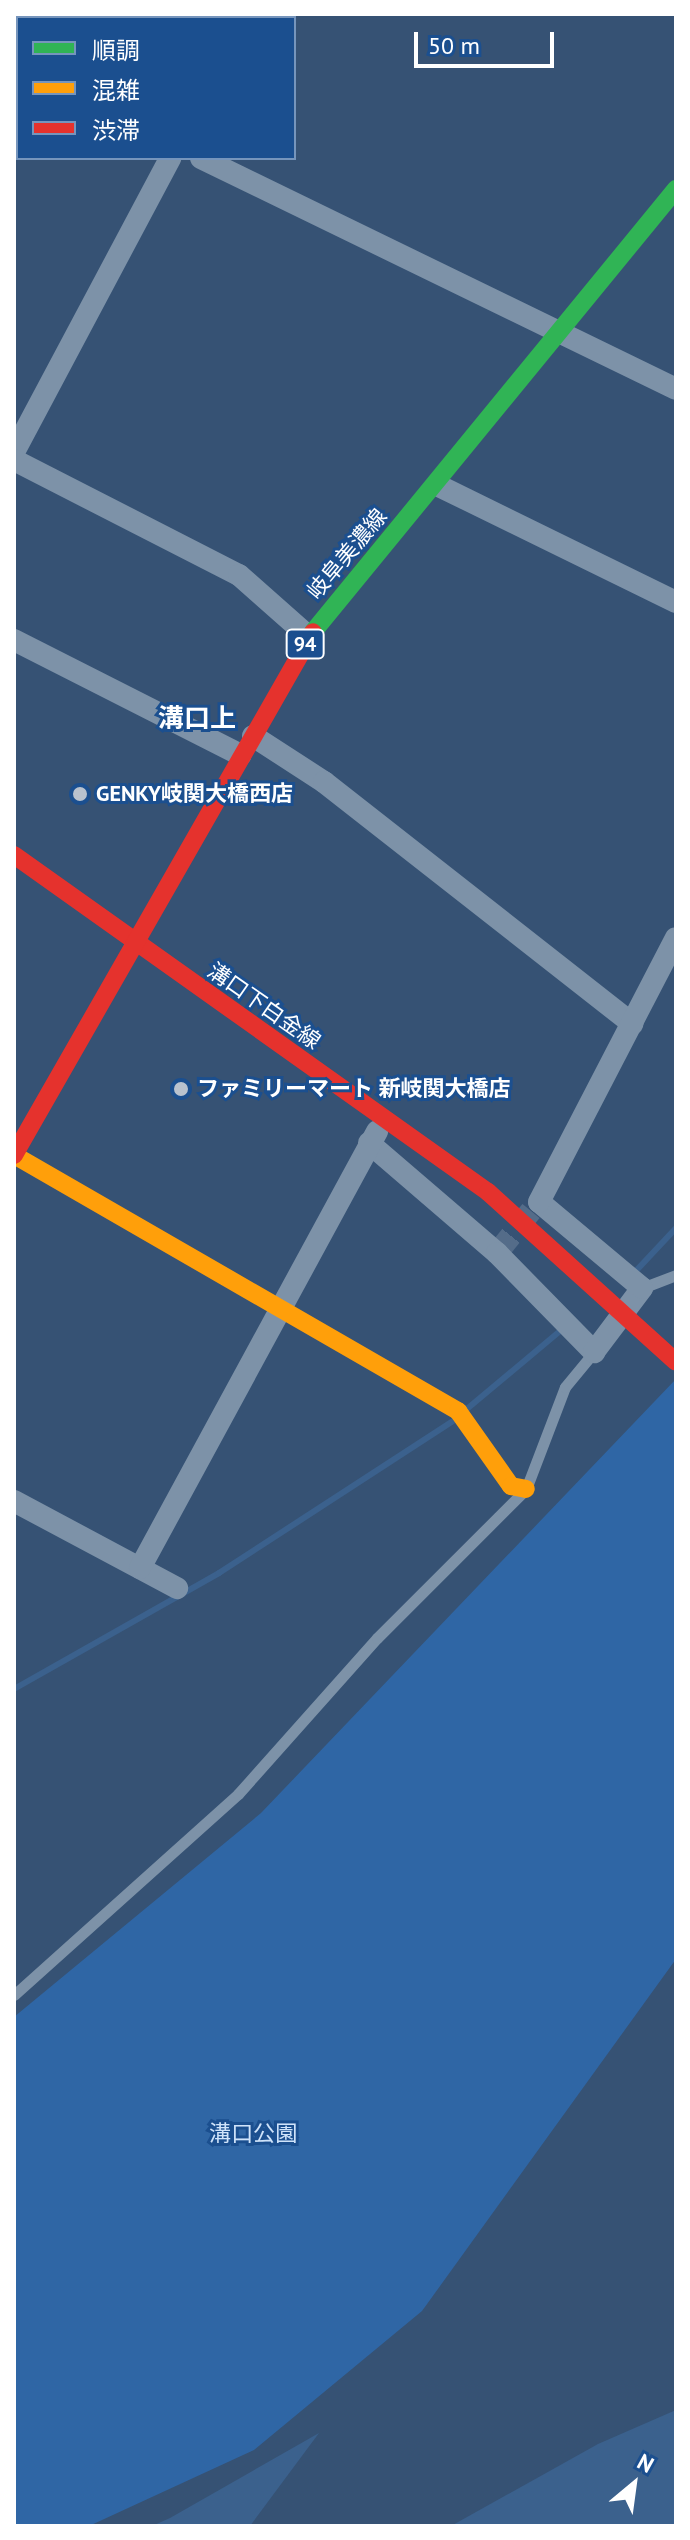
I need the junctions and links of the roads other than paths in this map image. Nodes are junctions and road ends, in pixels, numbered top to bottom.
1 (169, 160) edge
2 (205, 160) edge
3 (676, 189) edge
4 (561, 331) junction
5 (676, 389) edge
6 (14, 452) edge
7 (14, 460) edge
8 (439, 486) junction
9 (676, 602) edge
10 (309, 637) junction
11 (14, 640) edge
12 (247, 745) junction
13 (14, 855) edge
14 (676, 938) edge
15 (131, 943) junction
16 (633, 1024) junction
17 (385, 1120) junction
18 (369, 1143) junction
19 (14, 1155) edge
20 (676, 1275) edge
21 (642, 1288) junction
22 (284, 1307) junction
23 (594, 1352) junction
24 (676, 1362) edge
25 (526, 1489) junction
26 (14, 1501) edge
27 (140, 1568) junction
28 (177, 1588) dead end
29 (14, 1995) edge

1 - 6 street
2 - 4 street
3 - 4 main road, 岐阜美濃線 / 94
4 - 5 street
4 - 8 main road, 岐阜美濃線 / 94
7 - 10 street
8 - 9 street
8 - 10 main road, 岐阜美濃線 / 94
10 - 12 main road, 岐阜美濃線 / 94
11 - 12 street
12 - 15 main road, 岐阜美濃線 / 94
12 - 16 street
13 - 15 main road, 溝口下白金線
14 - 16 street
15 - 17 main road, 溝口下白金線
15 - 19 main road, 岐阜美濃線 / 94
16 - 21 street
17 - 18 street
17 - 24 main road, 溝口下白金線, bridge
18 - 22 street
18 - 23 street
19 - 22 main road
20 - 21 lane
21 - 23 street
22 - 25 main road
22 - 27 street
23 - 25 lane
25 - 29 lane
26 - 27 street
27 - 28 street

